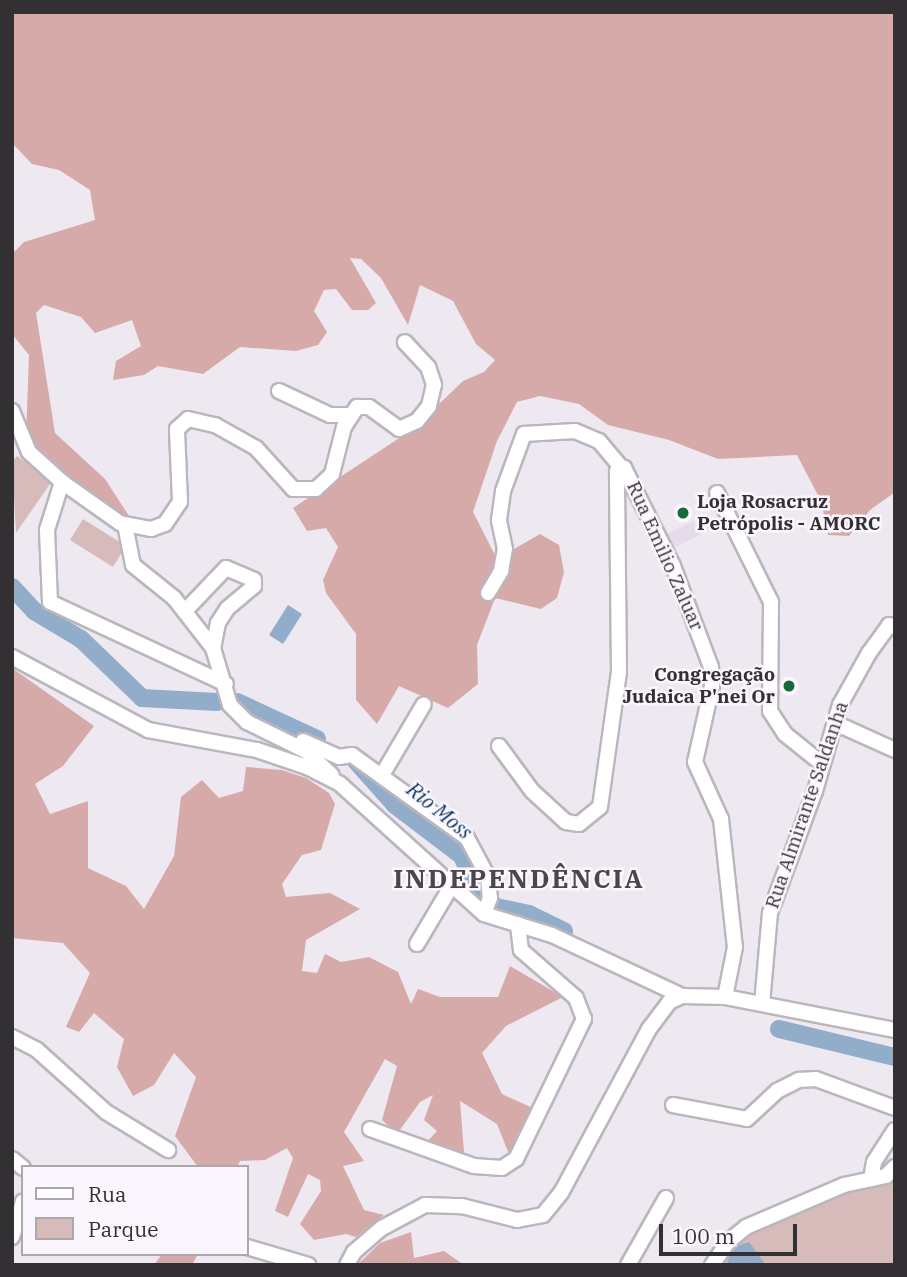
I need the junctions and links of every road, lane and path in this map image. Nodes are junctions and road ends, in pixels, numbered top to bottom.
1 (405, 342) dead end
2 (279, 391) dead end
3 (12, 411) edge
4 (349, 415) junction
5 (621, 467) junction
6 (62, 482) junction
7 (717, 493) dead end
8 (125, 525) junction
9 (488, 593) dead end
10 (186, 610) junction
11 (895, 627) edge
12 (213, 648) junction
13 (12, 657) edge
14 (226, 684) junction
15 (424, 704) dead end
16 (835, 723) junction
17 (267, 729) junction
18 (499, 746) dead end
19 (895, 750) edge
20 (821, 763) junction
21 (382, 775) junction
22 (340, 784) junction
23 (452, 885) junction
24 (484, 914) junction
25 (518, 924) junction
26 (417, 944) dead end
27 (682, 996) junction
28 (725, 997) junction
29 (762, 1004) junction
30 (895, 1030) edge
31 (12, 1037) edge
32 (673, 1105) dead end
33 (895, 1108) edge
34 (370, 1129) dead end
35 (895, 1130) edge
36 (168, 1150) dead end
37 (895, 1167) edge
38 (871, 1179) junction
39 (666, 1198) dead end
40 (21, 1208) edge
41 (12, 1237) edge
42 (248, 1247) edge
43 (308, 1265) edge
44 (347, 1265) edge
45 (628, 1265) edge
46 (712, 1265) edge

1 - 4 street
2 - 4 street
3 - 6 street
4 - 8 street
5 - 9 street
5 - 18 street, Rua Emilio Zaluar
5 - 28 street, Rua Emilio Zaluar
6 - 8 street
6 - 14 street
7 - 20 street
8 - 10 street
10 - 12 street
10 - 12 street
11 - 16 street, Rua Almirante Saldanha
12 - 14 street
13 - 22 street
14 - 17 street
15 - 21 street
16 - 19 street
16 - 20 street, Rua Almirante Saldanha
17 - 21 street
17 - 22 street
20 - 29 street, Rua Almirante Saldanha
21 - 24 street
22 - 23 street
23 - 24 street
23 - 26 street
24 - 25 street
25 - 27 street
25 - 34 street
27 - 28 street
27 - 44 street
28 - 29 street
29 - 30 street
31 - 36 street
32 - 33 street
35 - 38 street
37 - 38 street
38 - 46 street
39 - 45 street
40 - 41 street
42 - 43 street

